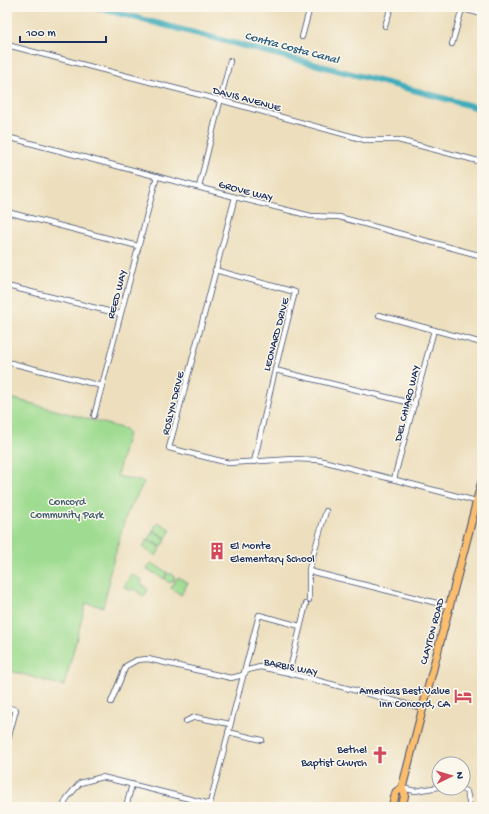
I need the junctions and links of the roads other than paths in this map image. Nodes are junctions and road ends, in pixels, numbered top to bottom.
1 (310, 7) edge
2 (391, 7) edge
3 (456, 7) edge
4 (462, 9) junction
5 (482, 14) edge
6 (386, 26) dead end
7 (302, 37) dead end
8 (452, 44) dead end
9 (7, 45) edge
10 (230, 61) dead end
11 (220, 100) junction
12 (7, 137) edge
13 (482, 162) edge
14 (157, 176) junction
15 (199, 187) junction
16 (236, 197) junction
17 (7, 212) edge
18 (138, 246) junction
19 (482, 256) edge
20 (215, 270) junction
21 (7, 286) edge
22 (120, 314) junction
23 (379, 315) dead end
24 (434, 330) junction
25 (482, 343) edge
26 (7, 362) edge
27 (275, 370) junction
28 (102, 386) junction
29 (415, 404) junction
30 (94, 416) dead end
31 (254, 462) junction
32 (394, 480) junction
33 (482, 480) edge
34 (476, 501) junction
35 (326, 511) dead end
36 (309, 571) junction
37 (449, 606) junction
38 (300, 626) junction
39 (289, 673) junction
40 (243, 675) junction
41 (111, 702) dead end
42 (7, 707) edge
43 (422, 708) junction
44 (186, 721) dead end
45 (230, 724) junction
46 (228, 732) junction
47 (262, 740) dead end
48 (7, 743) edge
49 (132, 784) junction
50 (402, 788) junction
51 (431, 788) edge
52 (468, 796) edge
53 (210, 806) edge
54 (63, 807) edge
55 (126, 807) edge
56 (392, 807) edge
57 (402, 807) edge
58 (470, 807) edge

1 - 7 street
2 - 6 street
3 - 4 street
4 - 5 street
4 - 8 street
9 - 11 street, DAVIS AVENUE
10 - 11 street
11 - 13 street, DAVIS AVENUE
11 - 15 street
12 - 14 street, GROVE WAY
14 - 15 street, GROVE WAY
14 - 18 street, REED WAY
15 - 16 street, GROVE WAY
16 - 19 street, GROVE WAY
16 - 20 street, ROSLYN DRIVE
17 - 18 street
18 - 22 street, REED WAY
20 - 27 street, LEONARD DRIVE
20 - 31 street, ROSLYN DRIVE
21 - 22 street
22 - 28 street, REED WAY
23 - 24 street
24 - 25 street
24 - 29 street, DEL CHIARO WAY
26 - 28 street
27 - 29 street
27 - 31 street, LEONARD DRIVE
28 - 30 street, REED WAY
29 - 32 street, DEL CHIARO WAY
31 - 32 street, ROSLYN DRIVE
32 - 34 street, ROSLYN DRIVE
33 - 34 main road, CLAYTON ROAD
34 - 37 main road, CLAYTON ROAD
35 - 36 street
36 - 37 street
36 - 38 street
37 - 43 main road, CLAYTON ROAD
38 - 39 street
38 - 40 street
39 - 40 street, BARBIS WAY
39 - 43 street, BARBIS WAY
40 - 41 street, BARBIS WAY
40 - 45 street
42 - 48 street
43 - 50 main road, CLAYTON ROAD
44 - 45 street
45 - 46 street
46 - 47 street
46 - 53 street
49 - 53 street
49 - 54 street
49 - 55 street
50 - 51 street
50 - 56 main road, CLAYTON ROAD
50 - 57 main road, CLAYTON ROAD
52 - 58 street

